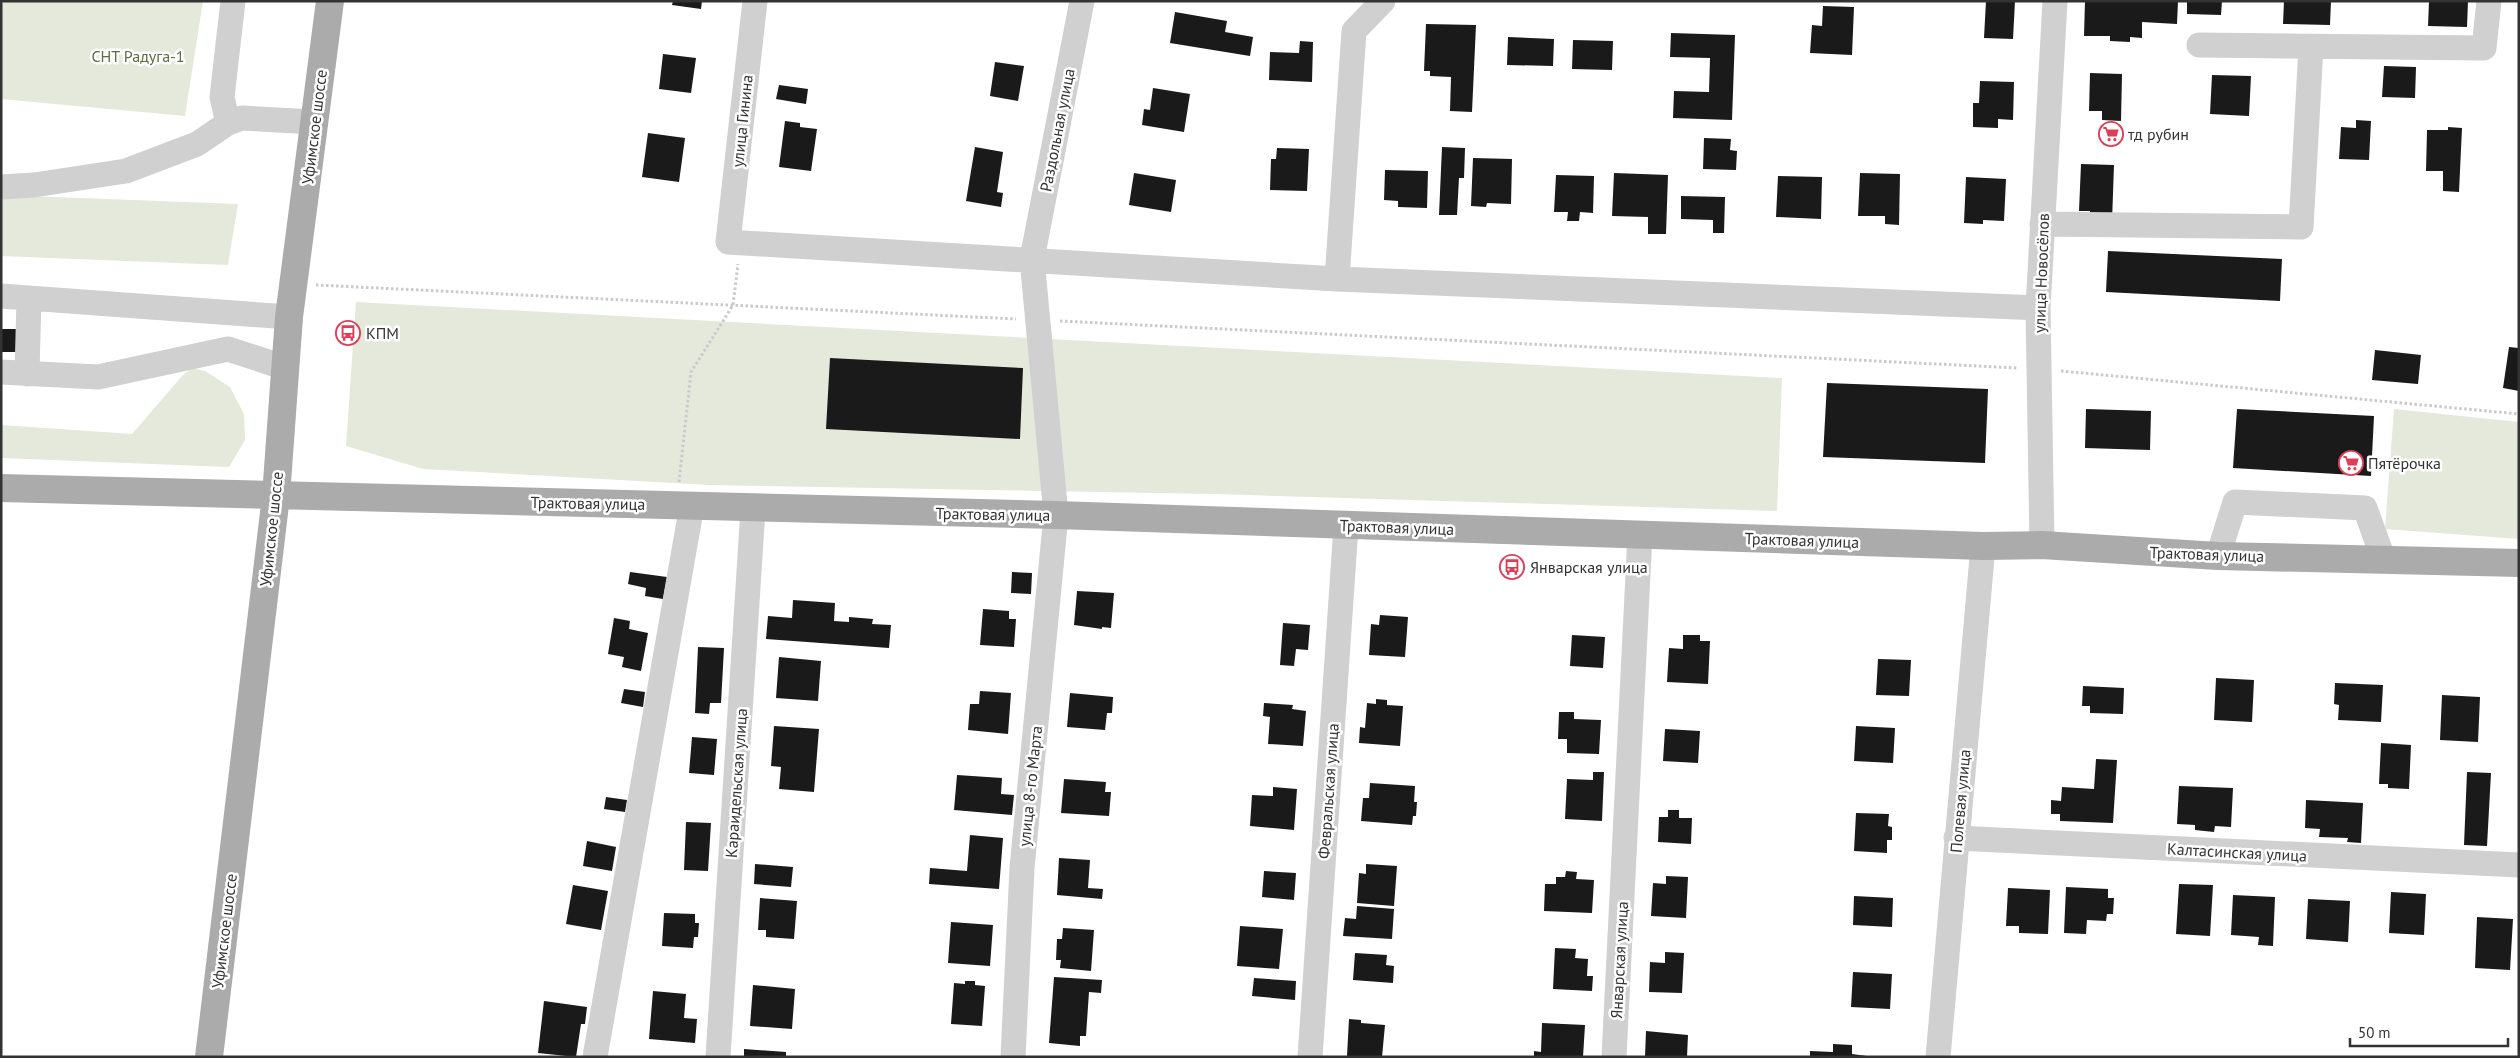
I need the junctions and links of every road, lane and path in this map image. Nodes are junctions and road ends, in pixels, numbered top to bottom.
1 (330, 1) edge
2 (756, 1) edge
3 (1082, 1) edge
4 (1383, 1) edge
5 (2055, 1) edge
6 (2489, 1) edge
7 (226, 2) edge
8 (2199, 45) dead end
9 (2311, 47) junction
10 (315, 122) junction
11 (228, 123) junction
12 (1, 186) edge
13 (2042, 224) junction
14 (728, 242) junction
15 (1032, 259) junction
16 (1337, 279) junction
17 (294, 284) junction
18 (1, 296) edge
19 (29, 298) junction
20 (733, 305) junction
21 (2038, 308) junction
22 (289, 318) junction
23 (1038, 320) junction
24 (286, 368) junction
25 (2039, 369) junction
26 (1, 372) edge
27 (26, 374) junction
28 (2519, 414) edge
29 (1, 488) edge
30 (276, 496) junction
31 (684, 505) junction
32 (754, 509) junction
33 (1056, 515) junction
34 (1346, 526) junction
35 (1640, 534) junction
36 (2042, 545) junction
37 (1983, 546) junction
38 (2218, 556) junction
39 (2383, 558) junction
40 (2519, 563) edge
41 (1956, 838) junction
42 (2519, 865) edge
43 (209, 1057) edge
44 (595, 1057) edge
45 (718, 1057) edge
46 (1013, 1057) edge
47 (1310, 1057) edge
48 (1614, 1057) edge
49 (1938, 1057) edge

1 - 10 main road, Уфимское шоссе
2 - 14 street, улица Гинина
3 - 15 street, Раздольная улица
4 - 16 street
5 - 13 street, улица Новосёлов
6 - 9 street
7 - 11 street
8 - 9 street
9 - 13 street
10 - 11 street
10 - 17 main road, Уфимское шоссе
11 - 12 street
13 - 21 street, улица Новосёлов
14 - 15 street
14 - 20 path
15 - 16 street
15 - 23 street, Раздольная улица
16 - 21 street
17 - 20 path
17 - 22 main road, Уфимское шоссе
18 - 19 street
19 - 22 street
19 - 27 street
20 - 23 path
20 - 31 path
21 - 25 street, улица Новосёлов
22 - 24 main road, Уфимское шоссе
23 - 25 path
23 - 33 street, улица 8-го Марта
24 - 27 street
24 - 30 main road, Уфимское шоссе
25 - 28 path
25 - 36 street, улица Новосёлов
26 - 27 street
29 - 30 main road, Трактовая улица
30 - 31 main road, Трактовая улица
30 - 43 main road, Уфимское шоссе
31 - 32 main road, Трактовая улица
31 - 44 street
32 - 33 main road, Трактовая улица
32 - 45 street, Караидельская улица
33 - 34 main road, Трактовая улица
33 - 46 street, улица 8-го Марта
34 - 35 main road, Трактовая улица
34 - 47 street, Февральская улица
35 - 37 main road, Трактовая улица
35 - 48 street, Январская улица
36 - 37 main road, Трактовая улица
36 - 38 main road, Трактовая улица
37 - 41 street, Полевая улица
38 - 39 main road, Трактовая улица
38 - 39 street
39 - 40 main road, Трактовая улица
41 - 42 street, Калтасинская улица
41 - 49 street, Полевая улица

